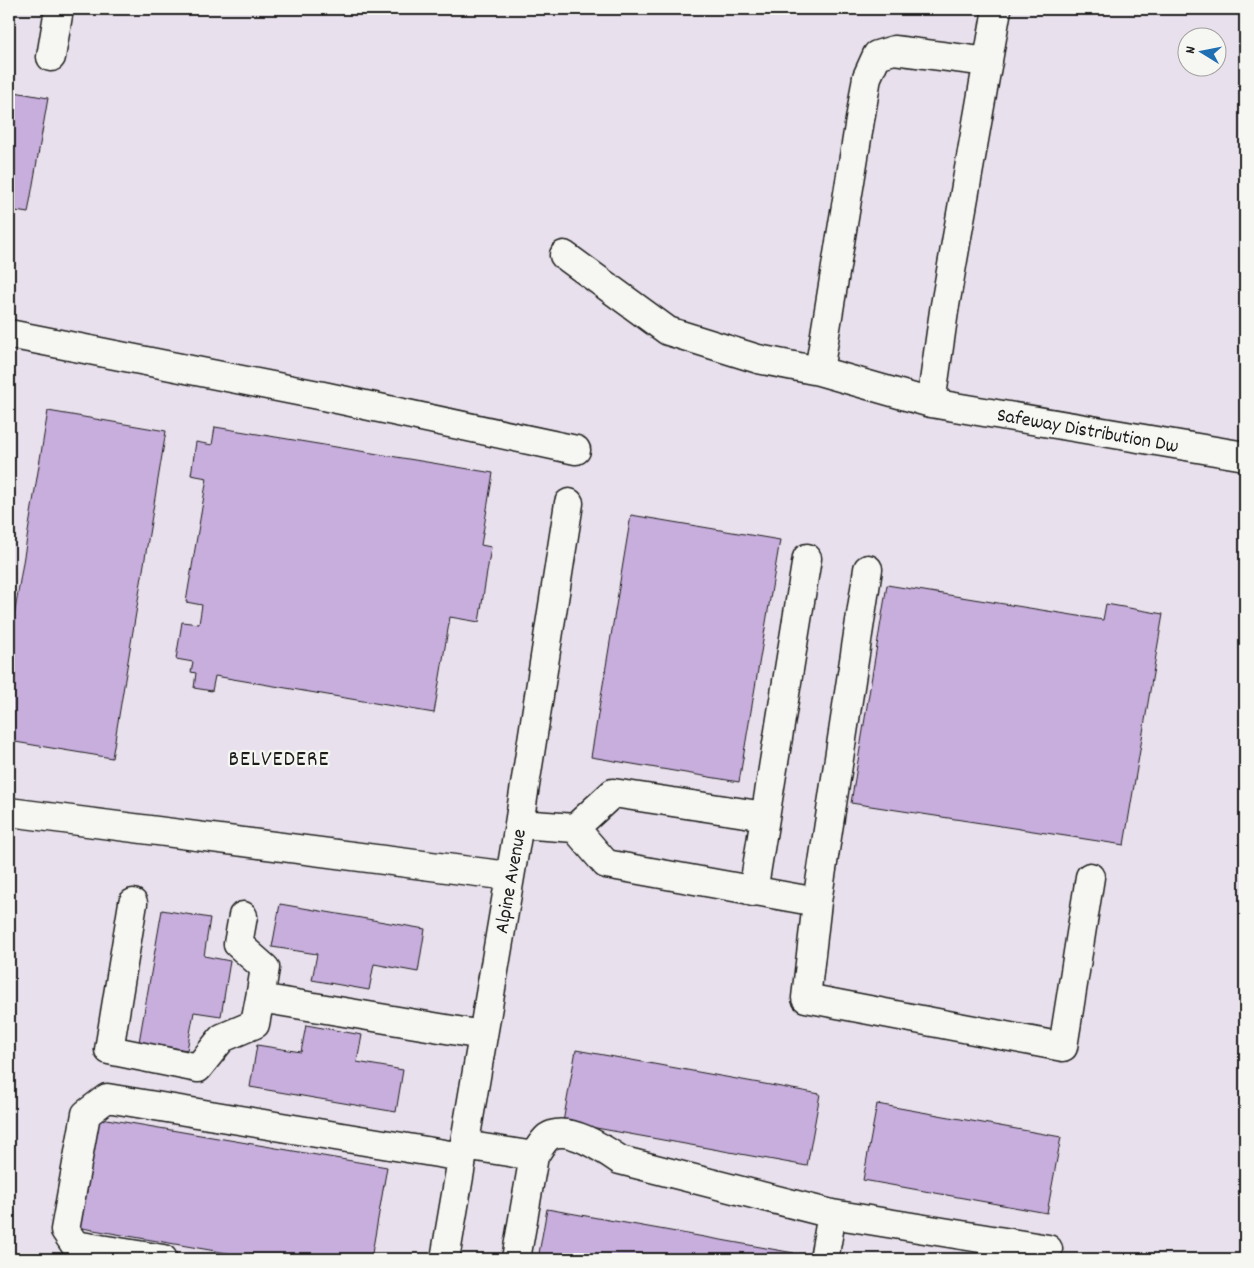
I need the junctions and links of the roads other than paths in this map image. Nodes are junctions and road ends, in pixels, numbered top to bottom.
1 (59, 9) edge
2 (997, 9) edge
3 (51, 57) dead end
4 (988, 62) junction
5 (564, 255) dead end
6 (9, 334) edge
7 (819, 371) junction
8 (930, 402) junction
9 (576, 450) dead end
10 (1245, 456) edge
11 (569, 502) dead end
12 (807, 558) dead end
13 (868, 569) dead end
14 (9, 812) edge
15 (765, 816) junction
16 (519, 824) junction
17 (575, 828) junction
18 (509, 876) junction
19 (1090, 877) dead end
20 (753, 892) junction
21 (817, 902) junction
22 (133, 903) dead end
23 (243, 916) dead end
24 (260, 998) junction
25 (482, 1035) junction
26 (463, 1151) junction
27 (534, 1156) junction
28 (832, 1214) junction
29 (1048, 1249) dead end
30 (163, 1259) edge
31 (445, 1259) edge
32 (516, 1259) edge
33 (824, 1259) edge

1 - 3 street
2 - 4 street
4 - 7 street
4 - 8 street
5 - 7 street, Safeway Distribution Dw
6 - 9 street
7 - 8 street, Safeway Distribution Dw
8 - 10 street, Safeway Distribution Dw
11 - 16 street, Alpine Avenue
12 - 15 street
13 - 21 street
14 - 18 street
15 - 17 street
15 - 20 street
16 - 17 street
16 - 18 street, Alpine Avenue
17 - 20 street
18 - 25 street, Alpine Avenue
19 - 21 street
20 - 21 street
22 - 24 street
23 - 24 street
24 - 25 street
25 - 26 street, Alpine Avenue
26 - 27 street
26 - 30 street
26 - 31 street, Alpine Avenue
27 - 28 street
27 - 32 street
28 - 29 street
28 - 33 street

